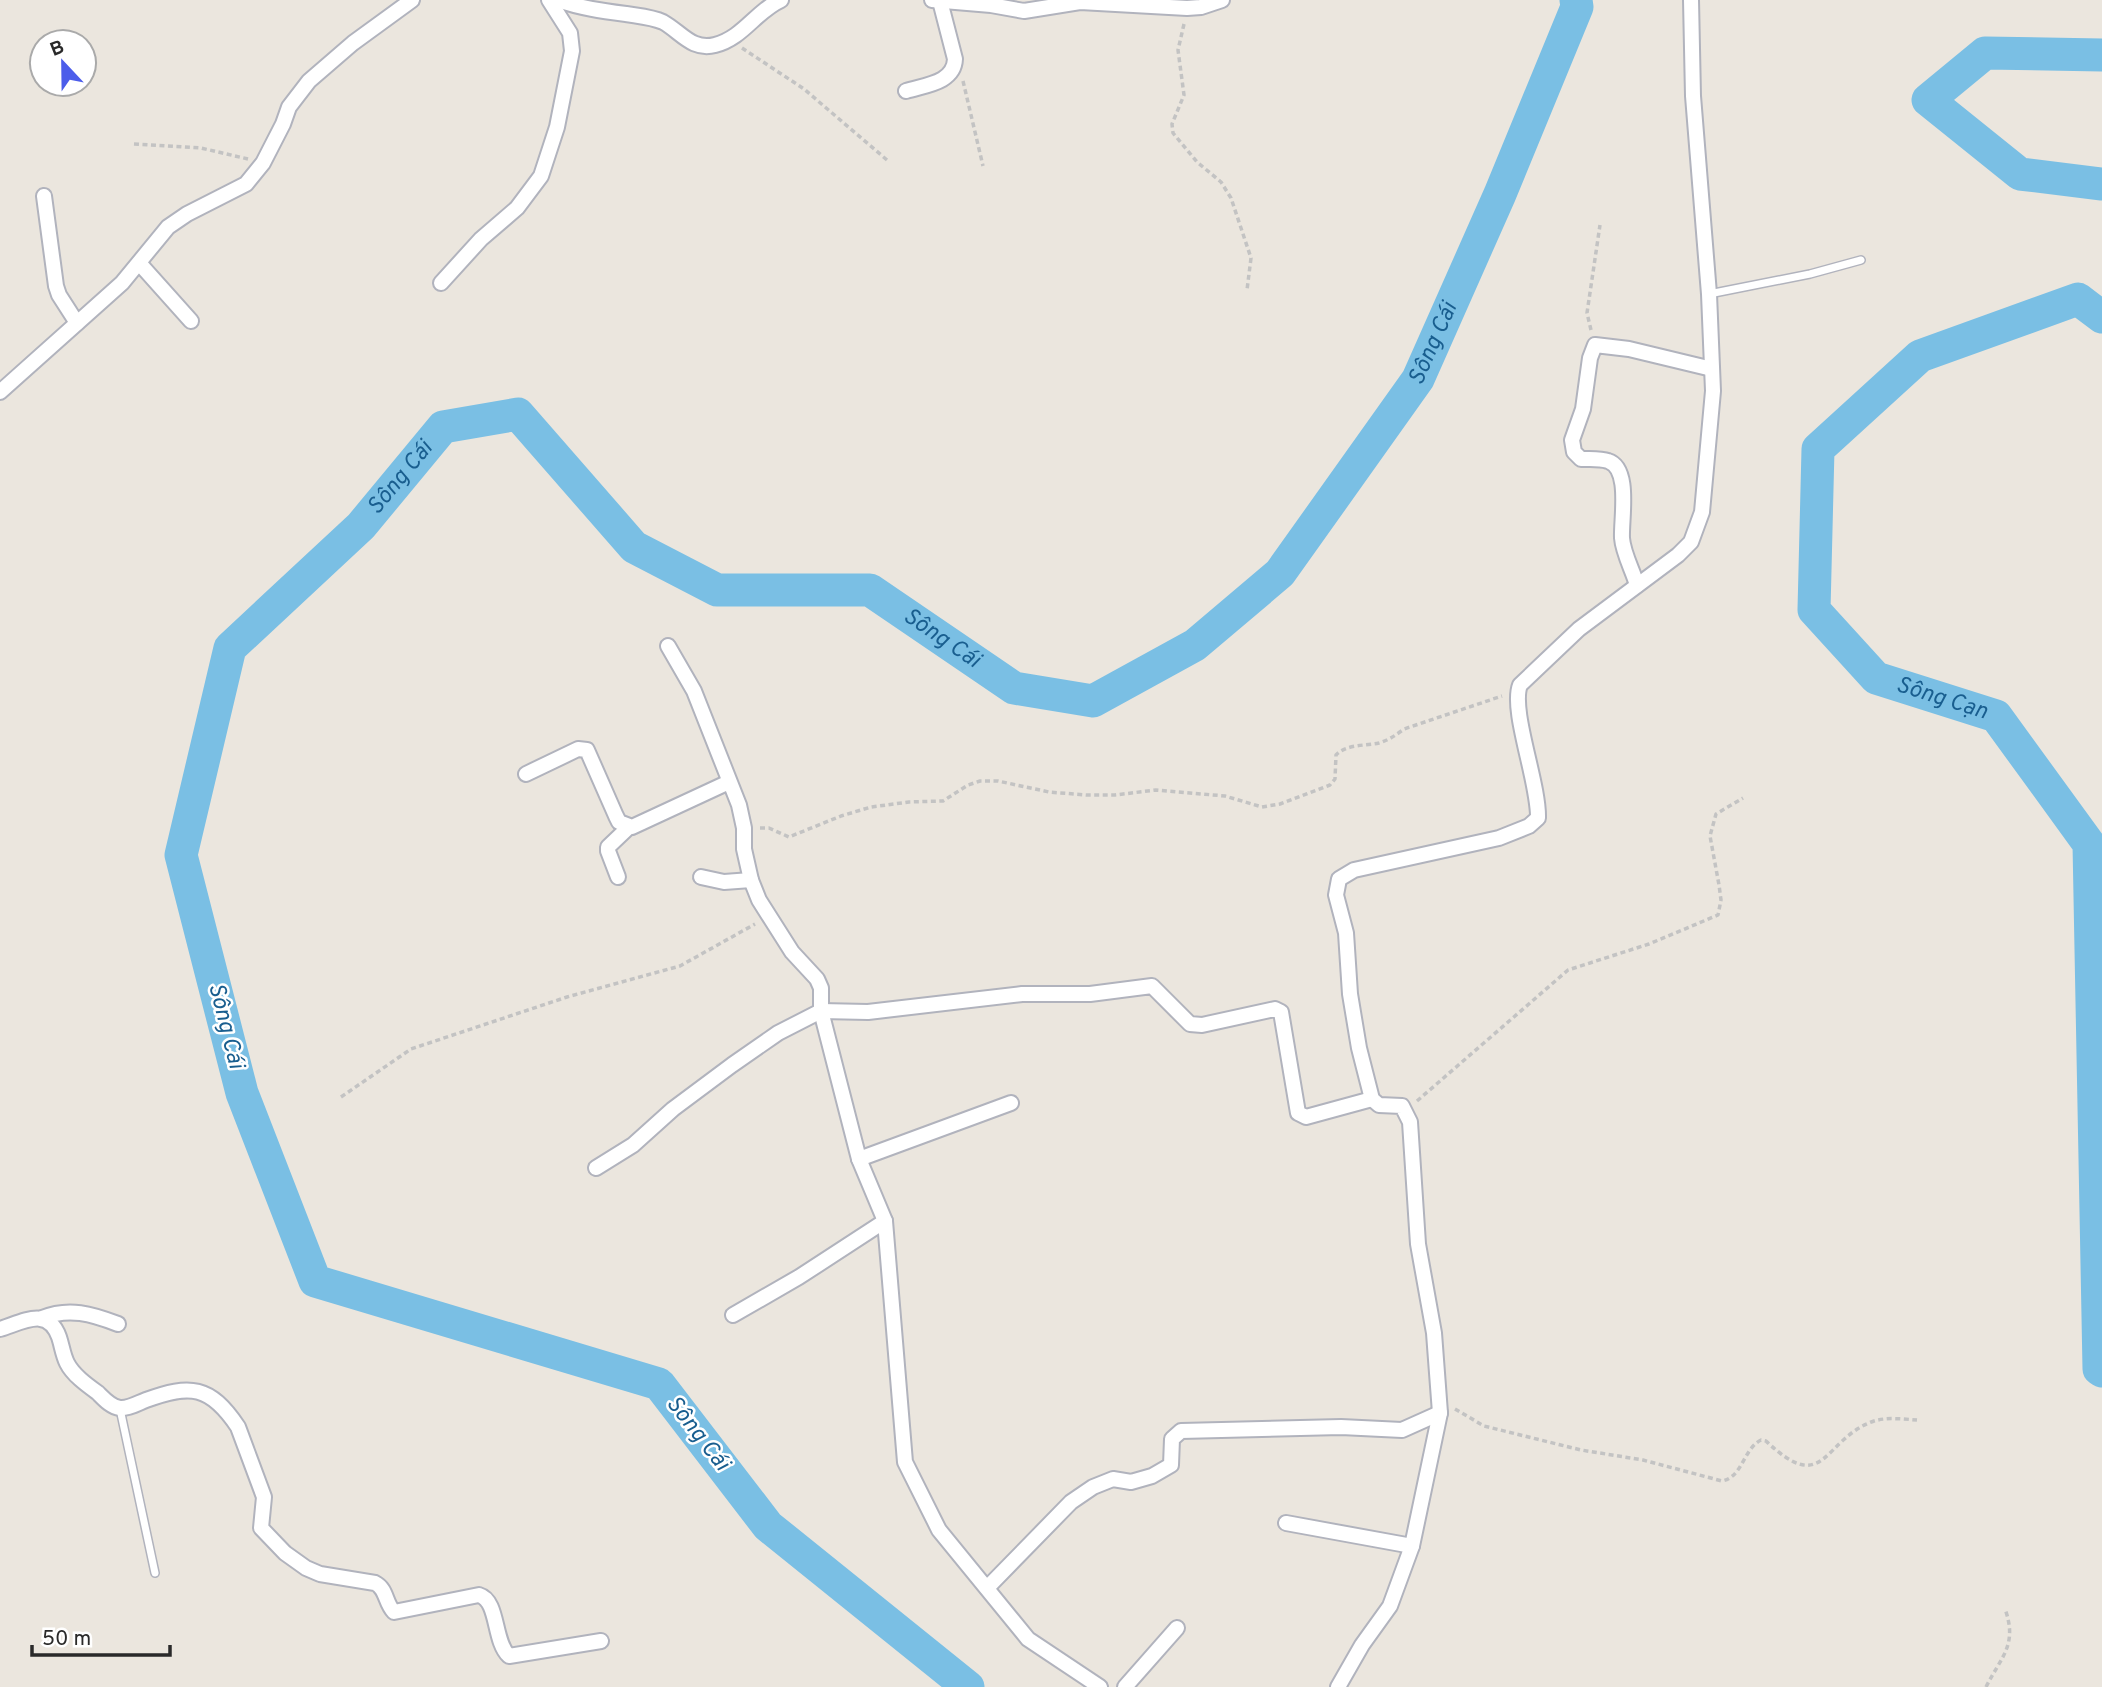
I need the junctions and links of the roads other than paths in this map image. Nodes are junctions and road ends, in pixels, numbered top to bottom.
1 (412, 0) edge
2 (549, 0) edge
3 (558, 0) edge
4 (781, 0) edge
5 (1222, 0) edge
6 (1690, 0) edge
7 (936, 1) edge
8 (1006, 4) edge
9 (906, 91) dead end
10 (44, 196) dead end
11 (1861, 260) dead end
12 (140, 264) junction
13 (441, 283) dead end
14 (1709, 293) junction
15 (191, 321) dead end
16 (77, 323) junction
17 (1712, 369) junction
18 (0, 392) edge
19 (1637, 585) junction
20 (668, 646) dead end
21 (526, 775) dead end
22 (729, 782) junction
23 (629, 827) junction
24 (618, 877) dead end
25 (701, 877) dead end
26 (751, 880) junction
27 (821, 1011) junction
28 (1372, 1099) junction
29 (1011, 1103) dead end
30 (859, 1159) junction
31 (596, 1168) dead end
32 (885, 1221) junction
33 (733, 1315) dead end
34 (42, 1318) junction
35 (118, 1324) dead end
36 (0, 1329) edge
37 (1441, 1407) junction
38 (120, 1408) junction
39 (1286, 1523) dead end
40 (1412, 1546) junction
41 (155, 1573) dead end
42 (987, 1588) junction
43 (1177, 1629) dead end
44 (601, 1641) dead end
45 (1100, 1687) edge
46 (1125, 1687) edge
47 (1338, 1687) edge

1 - 12 street
2 - 13 street
3 - 4 street
5 - 8 street
6 - 14 street
7 - 8 street
7 - 9 street
10 - 16 street
11 - 14 lane
12 - 15 street
12 - 16 street
14 - 17 street
16 - 18 street
17 - 19 street
17 - 19 street
19 - 28 street
20 - 22 street
21 - 23 street
22 - 23 street
22 - 26 street
23 - 24 street
25 - 26 street
26 - 27 street
27 - 28 street
27 - 30 street
27 - 31 street
28 - 37 street
29 - 30 street
30 - 32 street
32 - 33 street
32 - 42 street
34 - 35 street
34 - 36 street
34 - 38 street
37 - 40 street
37 - 42 street
38 - 41 lane
38 - 44 street
39 - 40 street
40 - 47 street
42 - 45 street
43 - 46 street

